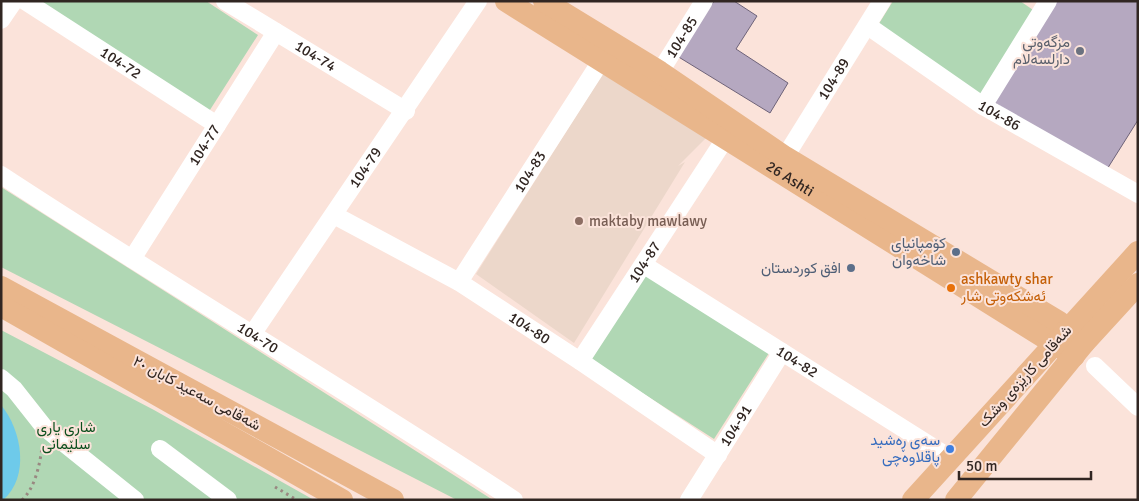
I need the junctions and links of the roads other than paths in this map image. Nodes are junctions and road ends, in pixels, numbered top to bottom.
1 (14, 1) edge
2 (25, 1) edge
3 (225, 1) edge
4 (478, 1) edge
5 (506, 1) edge
6 (544, 1) edge
7 (704, 1) edge
8 (882, 1) edge
9 (1045, 2) edge
10 (1, 20) edge
11 (868, 26) junction
12 (276, 32) junction
13 (601, 61) junction
14 (660, 72) junction
15 (983, 106) junction
16 (406, 110) junction
17 (217, 125) junction
18 (725, 139) junction
19 (785, 157) junction
20 (1, 175) edge
21 (1138, 194) edge
22 (334, 215) junction
23 (1138, 252) edge
24 (132, 259) junction
25 (644, 265) junction
26 (459, 282) junction
27 (1138, 284) edge
28 (1, 287) edge
29 (1, 306) edge
30 (253, 333) junction
31 (1070, 343) junction
32 (782, 352) junction
33 (580, 361) junction
34 (1, 378) edge
35 (1138, 407) edge
36 (160, 449) dead end
37 (718, 455) junction
38 (950, 458) junction
39 (135, 500) edge
40 (228, 500) edge
41 (342, 500) edge
42 (393, 500) edge
43 (514, 500) edge
44 (689, 500) edge
45 (913, 500) edge
46 (956, 500) edge

1 - 10 street
2 - 17 street, 104-72
3 - 12 street, 104-74
4 - 16 street, 104-79
5 - 13 main road, 26 Ashti
6 - 14 main road, 26 Ashti
7 - 14 street, 104-85
8 - 11 street, 104-89
9 - 15 street
11 - 15 street, 104-86
11 - 19 street, 104-89
12 - 16 street, 104-74
12 - 17 street, 104-77
13 - 18 main road, 26 Ashti
13 - 26 street, 104-83
14 - 19 main road, 26 Ashti
15 - 21 street, 104-86
16 - 22 street, 104-79
17 - 24 street, 104-77
18 - 25 street, 104-87
18 - 31 main road, 26 Ashti
19 - 31 main road, 26 Ashti
20 - 24 street, 104-70
22 - 26 street, 104-80
22 - 30 street, 104-79
23 - 31 main road, شەقامی کارێزەی وشک
24 - 30 street, 104-70
25 - 32 street, 104-82
25 - 33 street, 104-87
26 - 33 street, 104-80
27 - 31 main road, شەقامی کارێزەی وشک
28 - 42 main road, شەقامی سەعید کابان ٢٠
29 - 41 main road, شەقامی سەعید کابان ٢٠
30 - 43 street, 104-70
31 - 35 street
31 - 38 main road, شەقامی کارێزەی وشک
31 - 46 main road, شەقامی کارێزەی وشک
32 - 37 street, 104-91
32 - 38 street, 104-82
33 - 37 street, 104-80
34 - 39 street
36 - 40 street
37 - 44 street, 104-91
38 - 45 main road, شەقامی کارێزەی وشک

